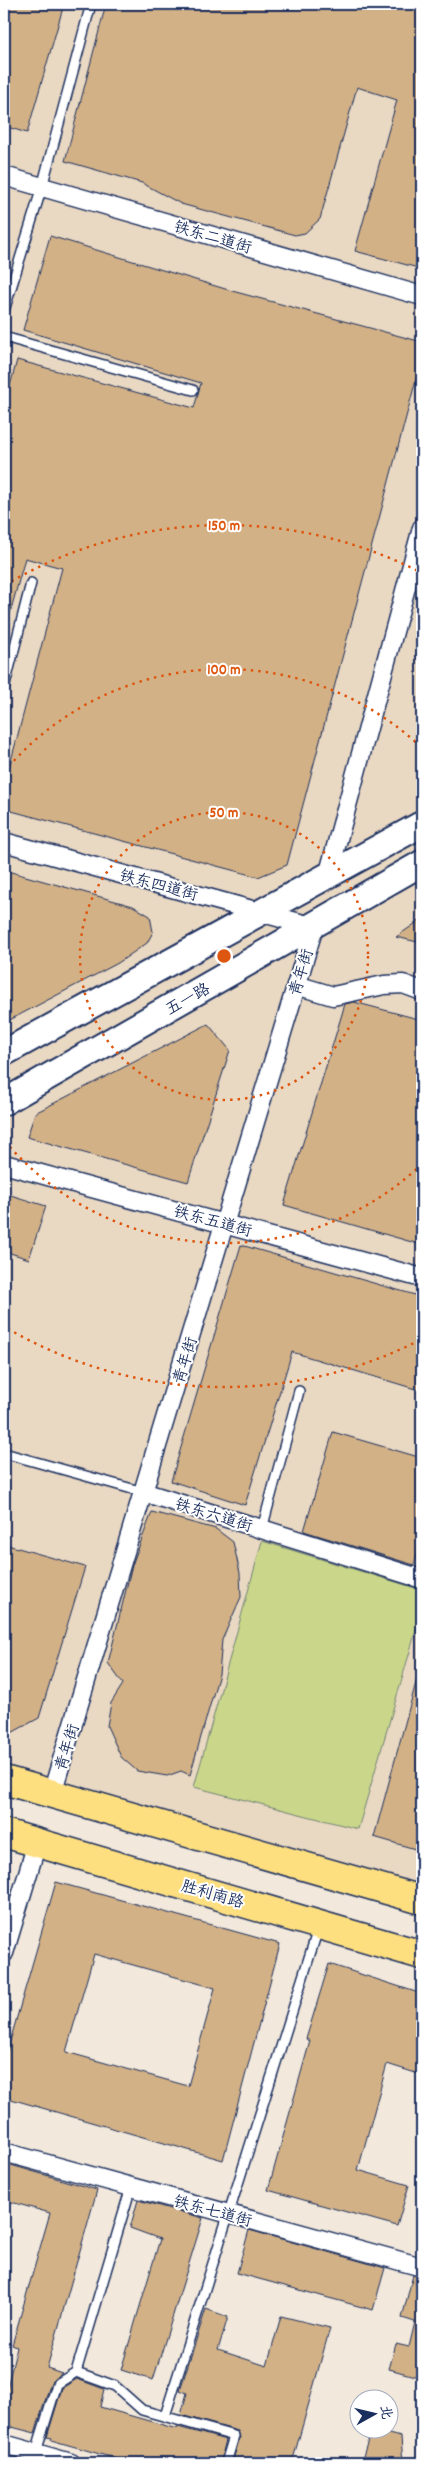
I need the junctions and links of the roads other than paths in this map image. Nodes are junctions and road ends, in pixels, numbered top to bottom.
1 (91, 4) edge
2 (4, 176) edge
3 (42, 187) junction
4 (422, 296) edge
5 (4, 311) edge
6 (4, 337) edge
7 (192, 390) dead end
8 (422, 528) edge
9 (31, 583) dead end
10 (4, 688) edge
11 (422, 824) edge
12 (4, 842) edge
13 (422, 863) edge
14 (328, 876) junction
15 (262, 912) junction
16 (314, 926) junction
17 (296, 985) junction
18 (422, 991) edge
19 (4, 1053) edge
20 (4, 1102) edge
21 (4, 1164) edge
22 (225, 1223) junction
23 (422, 1278) edge
24 (299, 1391) dead end
25 (4, 1453) edge
26 (143, 1492) junction
27 (262, 1530) junction
28 (422, 1579) edge
29 (4, 1780) edge
30 (52, 1793) junction
31 (4, 1833) edge
32 (37, 1843) junction
33 (422, 1900) edge
34 (320, 1924) junction
35 (4, 1953) edge
36 (422, 1955) edge
37 (4, 2152) edge
38 (132, 2187) junction
39 (230, 2214) junction
40 (422, 2267) edge
41 (76, 2372) junction
42 (165, 2416) junction
43 (4, 2444) edge
44 (36, 2452) junction
45 (71, 2463) edge
46 (226, 2463) edge

1 - 3 lane
2 - 3 street, 铁东二道街
3 - 4 street, 铁东二道街
3 - 5 lane
6 - 7 lane
8 - 14 street
9 - 10 lane
11 - 14 main road
12 - 15 street, 铁东四道街
13 - 16 main road, 五一路
14 - 15 main road
15 - 16 street, 铁东四道街
15 - 19 main road
16 - 17 street, 青年街
16 - 20 main road, 五一路
17 - 18 street
17 - 22 street, 青年街
21 - 22 street, 铁东五道街
22 - 23 street, 铁东五道街
22 - 26 street, 青年街
24 - 27 lane
25 - 26 lane, 铁东六道街
26 - 27 street, 铁东六道街
26 - 30 street, 青年街
27 - 28 street, 铁东六道街
29 - 30 main road
30 - 33 main road
31 - 32 main road, 胜利南路
32 - 34 main road, 胜利南路
32 - 35 street
34 - 36 main road, 胜利南路
34 - 39 lane
37 - 38 street, 铁东七道街
38 - 39 street, 铁东七道街
38 - 41 lane
39 - 40 street, 铁东七道街
39 - 42 lane
41 - 42 lane
41 - 44 lane
42 - 46 lane
43 - 44 street
44 - 45 street

